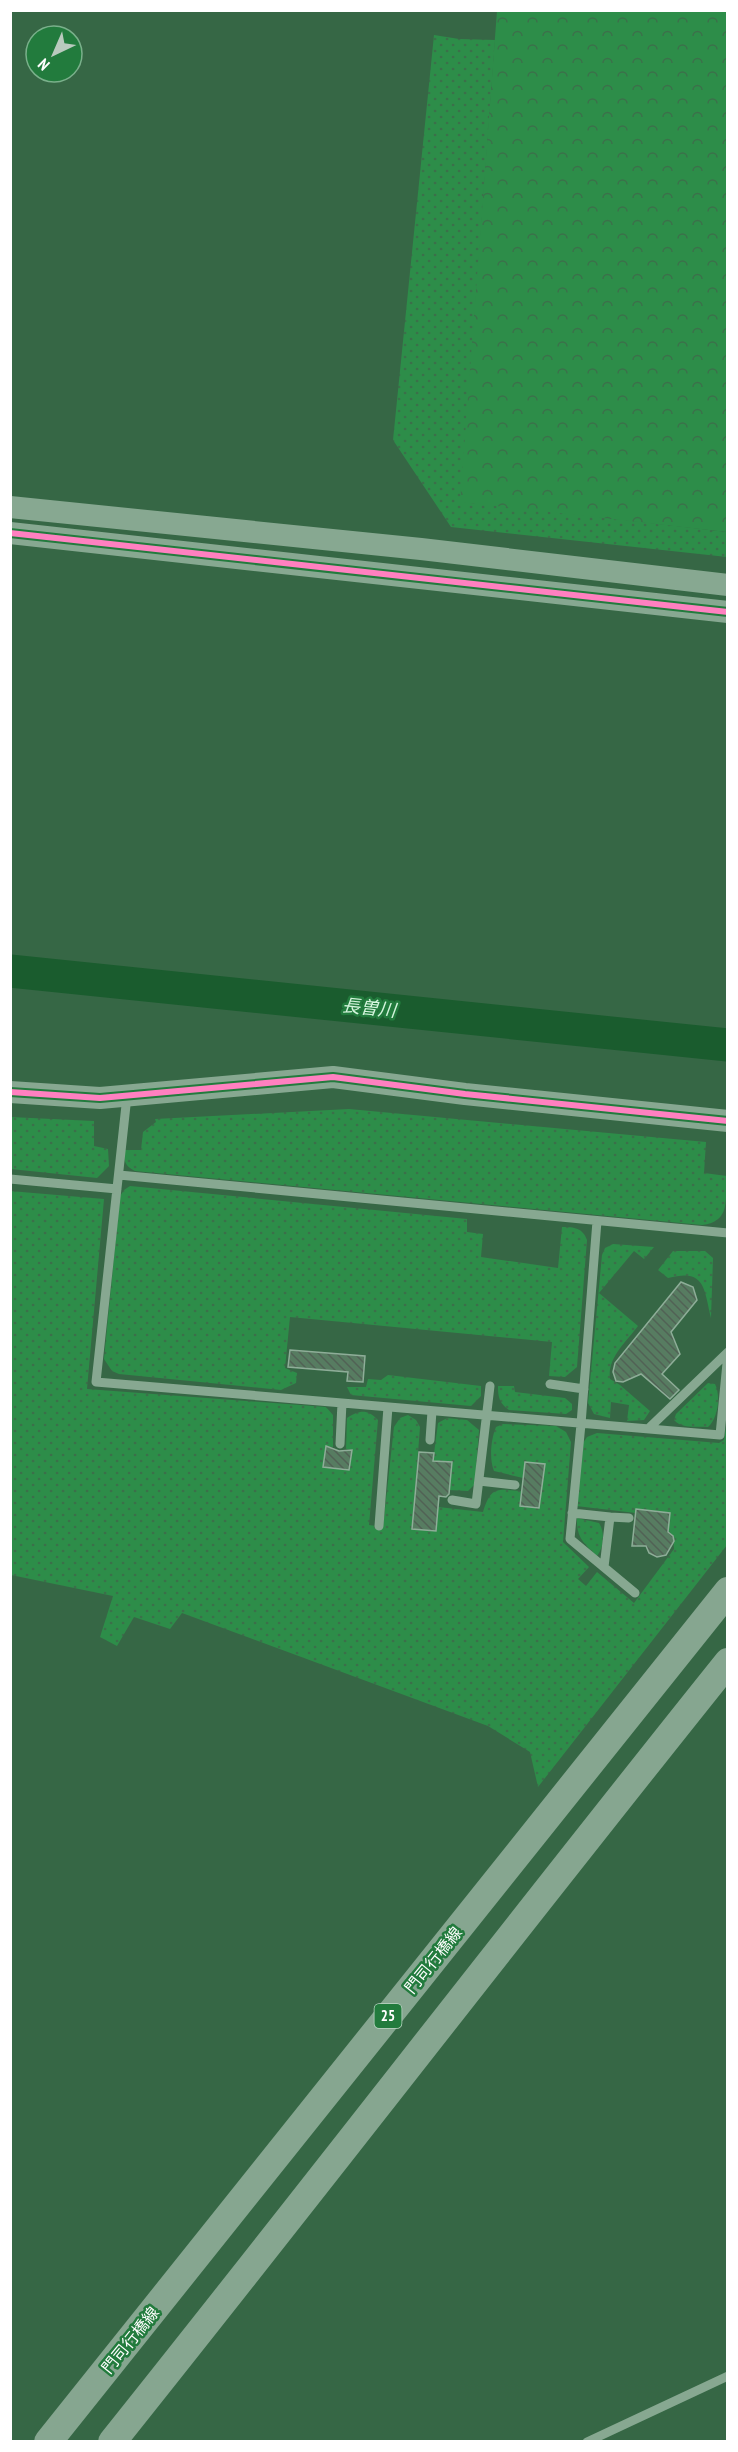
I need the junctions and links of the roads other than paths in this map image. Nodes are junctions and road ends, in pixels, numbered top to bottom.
1 (10, 507) edge
2 (10, 534) edge
3 (728, 585) edge
4 (728, 612) edge
5 (10, 1092) edge
6 (127, 1095) junction
7 (728, 1121) edge
8 (118, 1175) junction
9 (10, 1179) edge
10 (117, 1189) junction
11 (597, 1221) junction
12 (728, 1233) edge
13 (728, 1352) edge
14 (550, 1384) dead end
15 (490, 1386) dead end
16 (584, 1389) junction
17 (342, 1403) junction
18 (388, 1407) junction
19 (432, 1411) junction
20 (487, 1415) junction
21 (581, 1424) junction
22 (648, 1429) junction
23 (430, 1440) dead end
24 (340, 1444) dead end
25 (479, 1481) junction
26 (515, 1485) dead end
27 (452, 1500) dead end
28 (572, 1513) junction
29 (610, 1516) junction
30 (629, 1518) dead end
31 (379, 1526) dead end
32 (604, 1568) junction
33 (728, 1591) edge
34 (635, 1593) dead end
35 (728, 1662) edge
36 (728, 2376) edge
37 (48, 2442) edge
38 (112, 2442) edge
39 (587, 2442) edge

1 - 3 street
2 - 4 street
5 - 6 street
6 - 7 street
6 - 8 lane
8 - 10 lane
8 - 11 lane
9 - 10 lane
10 - 17 lane
11 - 12 lane
11 - 16 lane
13 - 22 lane
13 - 22 lane
14 - 16 lane
15 - 20 lane
16 - 21 lane
17 - 18 lane
17 - 24 lane
18 - 19 lane
18 - 31 lane
19 - 20 lane
19 - 23 lane
20 - 21 lane
20 - 25 lane
21 - 22 lane
21 - 28 lane
25 - 26 lane
25 - 27 lane
28 - 29 lane
28 - 32 lane
29 - 30 lane
29 - 32 lane
32 - 34 lane
33 - 37 main road, 門司行橋線 / 25
35 - 38 main road
36 - 39 lane

